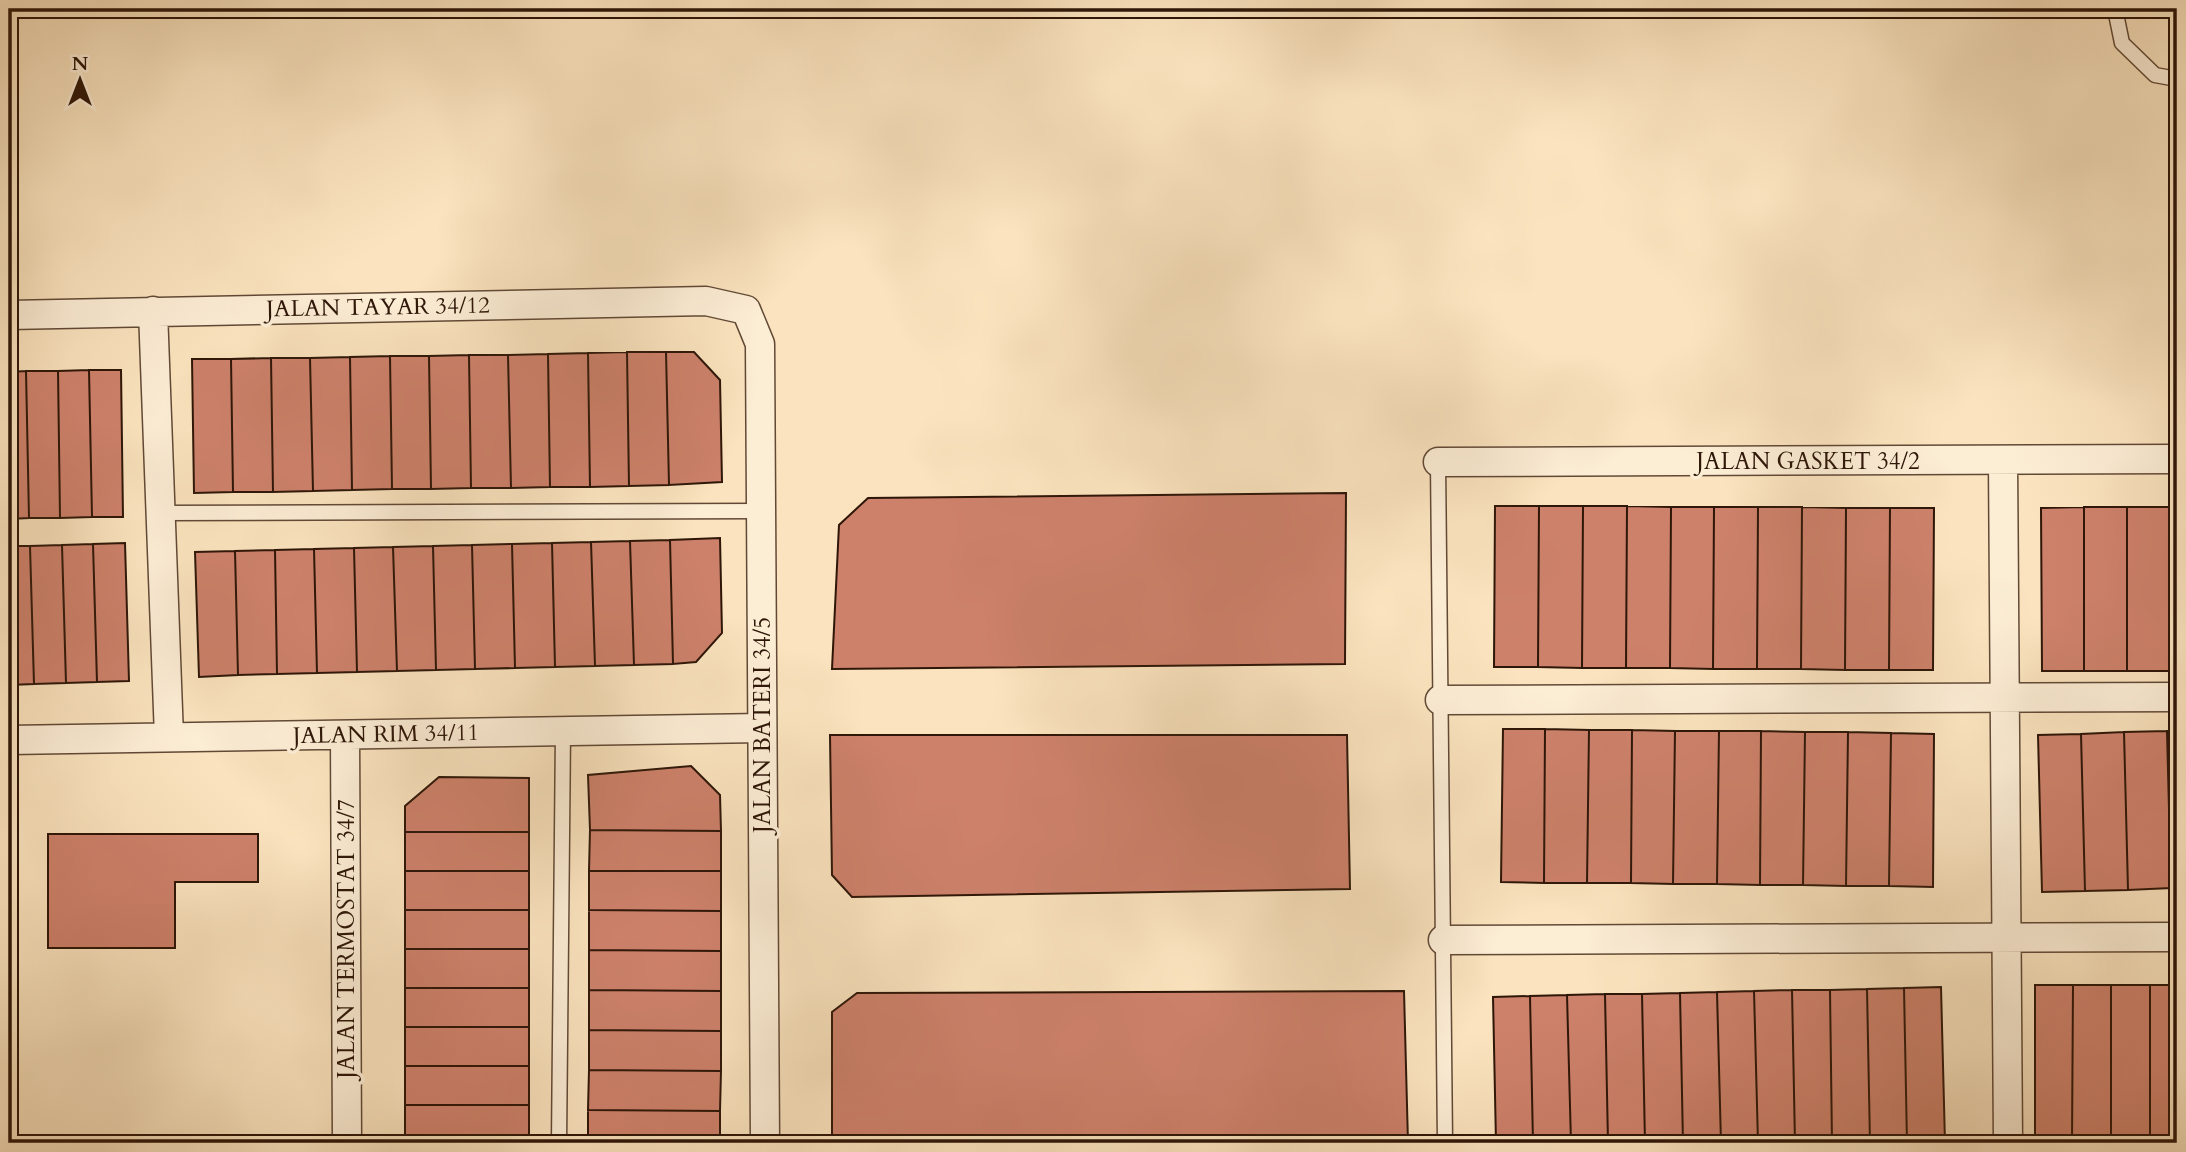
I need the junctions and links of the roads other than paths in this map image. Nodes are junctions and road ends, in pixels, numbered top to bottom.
1 (2115, 9) edge
2 (2177, 79) edge
3 (746, 310) joint
4 (153, 311) junction
5 (9, 315) edge
6 (2177, 459) edge
7 (2003, 460) junction
8 (1438, 462) joint
9 (761, 511) junction
10 (160, 513) junction
11 (2177, 696) edge
12 (2004, 697) junction
13 (1440, 700) junction
14 (762, 728) junction
15 (563, 731) junction
16 (345, 735) junction
17 (169, 737) junction
18 (9, 740) edge
19 (2007, 937) junction
20 (2177, 937) edge
21 (1443, 940) junction
22 (346, 1143) edge
23 (559, 1143) edge
24 (765, 1143) edge
25 (1445, 1143) edge
26 (2008, 1143) edge

1 - 2 lane
3 - 4 street, JALAN TAYAR 34/12
3 - 9 street, JALAN BATERI 34/5
4 - 5 street, JALAN TAYAR 34/12
4 - 10 street
6 - 7 street, JALAN GASKET 34/2
7 - 8 street, JALAN GASKET 34/2
7 - 12 street
8 - 13 lane
9 - 10 lane
9 - 14 street, JALAN BATERI 34/5
10 - 17 street
11 - 12 street
12 - 13 street
12 - 19 street
13 - 21 lane
14 - 15 street, JALAN RIM 34/11
14 - 24 street, JALAN BATERI 34/5
15 - 16 street, JALAN RIM 34/11
15 - 23 lane
16 - 17 street, JALAN RIM 34/11
16 - 22 street, JALAN TERMOSTAT 34/7
17 - 18 street, JALAN RIM 34/11
19 - 20 street
19 - 21 street
19 - 26 street
21 - 25 lane

